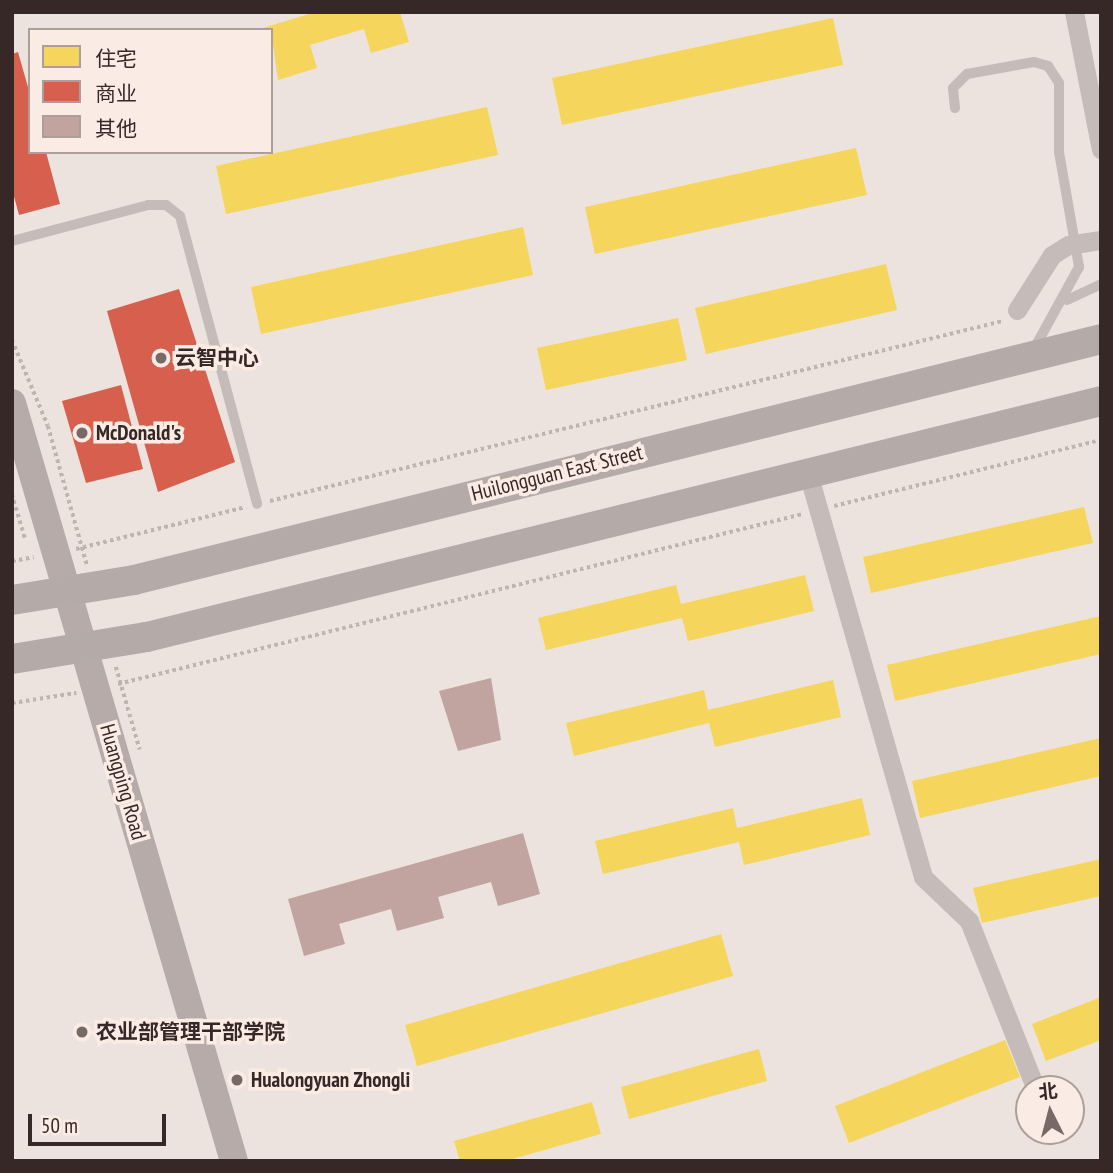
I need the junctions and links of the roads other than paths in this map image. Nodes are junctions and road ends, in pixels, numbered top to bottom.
1 (1074, 12) edge
2 (955, 108) dead end
3 (1101, 149) edge
4 (1101, 240) edge
5 (12, 241) edge
6 (1101, 284) edge
7 (1062, 307) junction
8 (1017, 314) road end
9 (1101, 339) edge
10 (996, 363) junction
11 (1101, 394) edge
12 (1101, 401) edge
13 (12, 404) edge
14 (1064, 410) junction
15 (808, 473) junction
16 (257, 504) road end
17 (68, 592) junction
18 (12, 600) edge
19 (84, 648) junction
20 (12, 659) edge
21 (1030, 1075) edge
22 (234, 1161) edge

1 - 3 street
2 - 7 lane
4 - 8 street
5 - 16 lane
6 - 7 lane
7 - 10 lane
9 - 10 main road, Huilongguan East Street
10 - 17 main road, Huilongguan East Street
11 - 14 main road
12 - 14 main road
13 - 17 main road, Huangping Road
14 - 15 main road
15 - 19 main road
15 - 21 street
17 - 18 main road, Huilongguan East Street
17 - 19 main road, Huangping Road
19 - 20 main road
19 - 22 main road, Huangping Road

